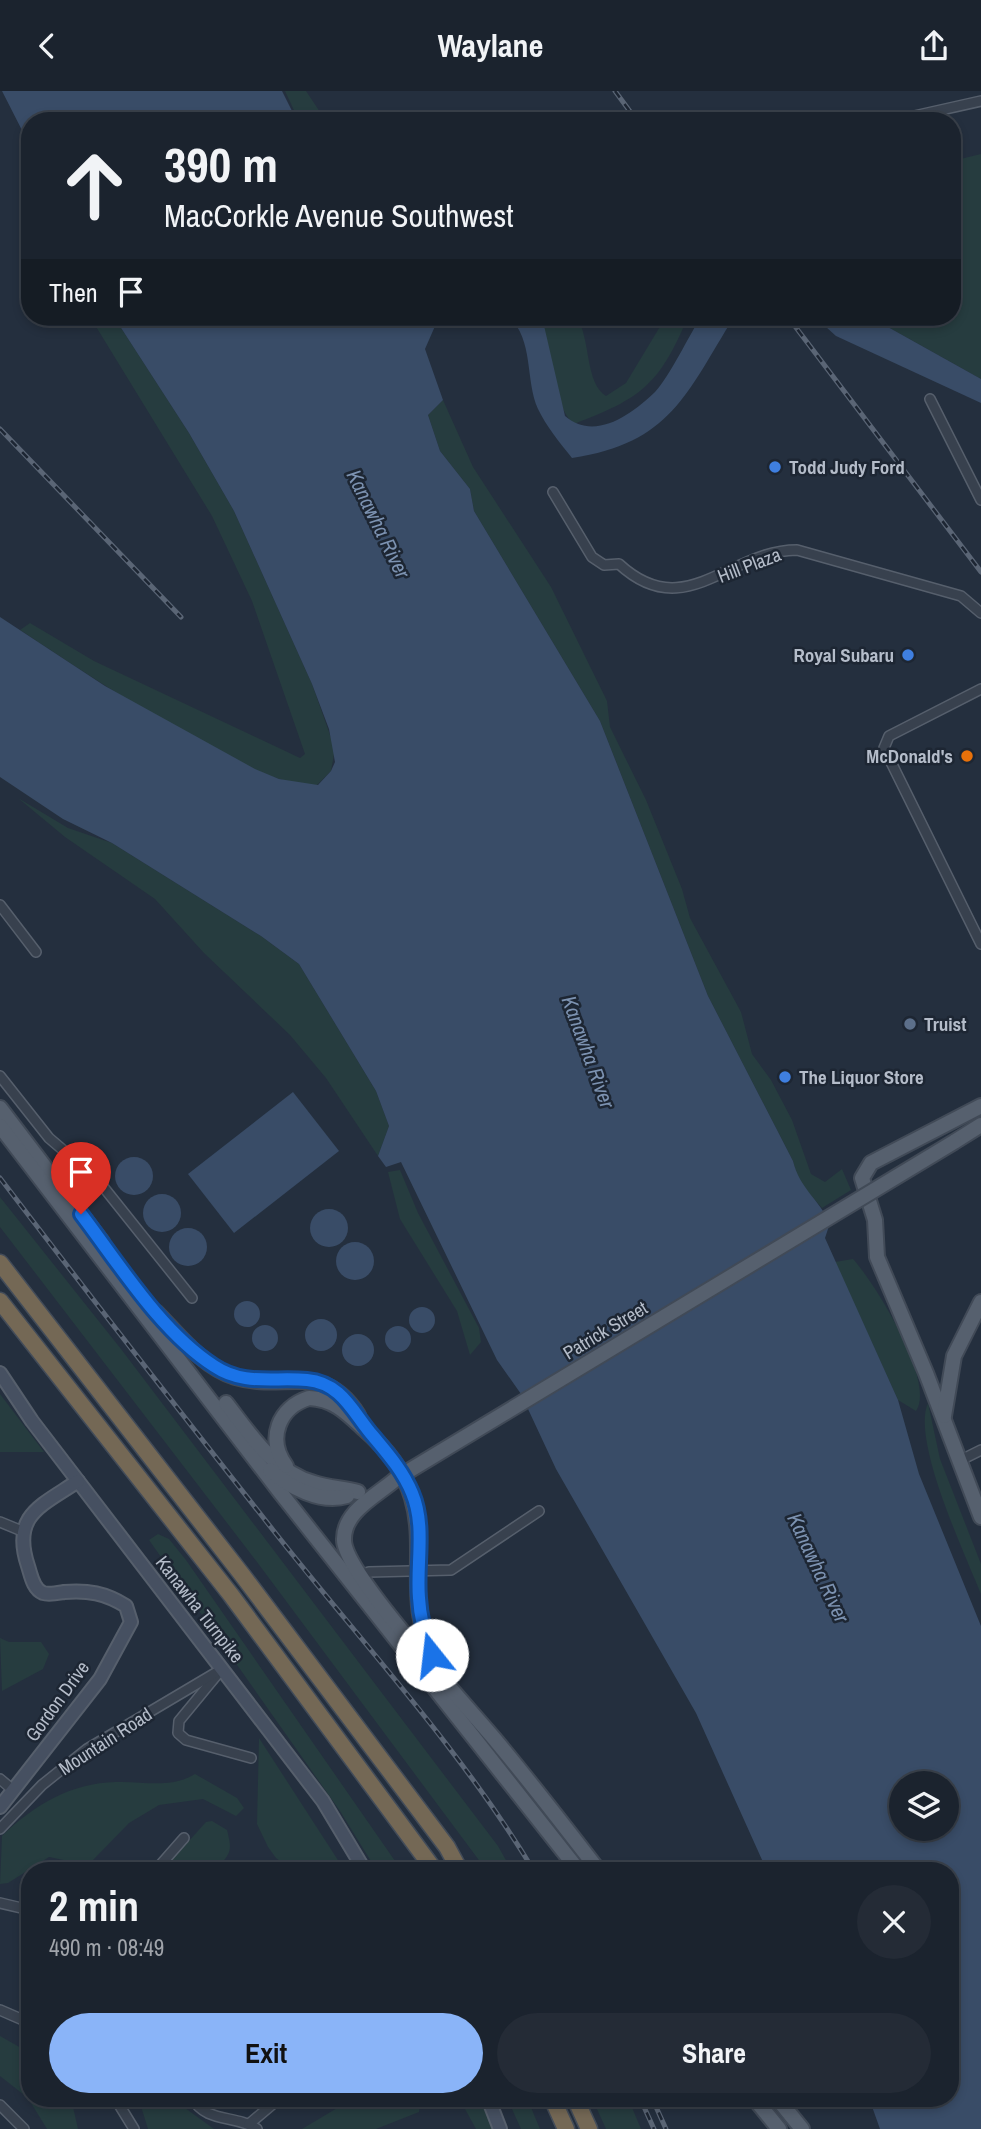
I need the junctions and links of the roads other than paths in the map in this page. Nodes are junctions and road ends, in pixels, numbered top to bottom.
1 (981, 101) edge
2 (932, 112) edge
3 (930, 399) dead end
4 (553, 492) dead end
5 (981, 501) edge
6 (981, 613) edge
7 (981, 689) edge
8 (0, 905) edge
9 (981, 944) edge
10 (36, 952) dead end
11 (0, 1076) edge
12 (981, 1106) edge
13 (0, 1108) edge
14 (0, 1126) edge
15 (978, 1129) edge
16 (0, 1263) edge
17 (192, 1298) dead end
18 (0, 1301) edge
19 (981, 1301) edge
20 (156, 1312) junction
21 (0, 1373) edge
22 (926, 1373) junction
23 (949, 1380) junction
24 (944, 1417) junction
25 (370, 1433) junction
26 (245, 1444) junction
27 (981, 1450) edge
28 (959, 1461) junction
29 (299, 1478) junction
30 (78, 1481) junction
31 (362, 1496) junction
32 (538, 1511) dead end
33 (981, 1517) edge
34 (0, 1523) edge
35 (22, 1531) junction
36 (419, 1572) junction
37 (354, 1577) junction
38 (419, 1597) junction
39 (400, 1635) junction
40 (222, 1669) junction
41 (455, 1694) junction
42 (251, 1758) dead end
43 (0, 1779) edge
44 (13, 1790) junction
45 (0, 1807) edge
46 (0, 1829) edge
47 (184, 1838) dead end
48 (163, 1862) edge
49 (360, 1862) edge
50 (428, 1862) edge
51 (455, 1862) edge
52 (572, 1862) edge
53 (592, 1862) edge
54 (0, 1903) edge
55 (21, 1908) edge
56 (0, 2010) edge
57 (21, 2019) edge
58 (0, 2105) edge
59 (121, 2107) edge
60 (197, 2107) edge
61 (271, 2107) edge
62 (491, 2107) edge
63 (556, 2107) edge
64 (579, 2107) edge
65 (761, 2107) edge
66 (785, 2107) edge
67 (253, 2126) edge
68 (24, 2129) edge
69 (134, 2129) edge
70 (500, 2129) edge
71 (566, 2129) edge
72 (589, 2129) edge
73 (779, 2129) edge
74 (802, 2129) edge

1 - 2 street
3 - 5 street
4 - 6 street, Hill Plaza
7 - 9 street
8 - 10 street
11 - 17 street
12 - 22 main road
13 - 20 main road
14 - 26 main road
15 - 31 main road, Patrick Street, bridge
16 - 51 highway
18 - 50 highway
19 - 23 main road
20 - 25 main road
20 - 29 main road
21 - 30 main road, Kanawha Turnpike
22 - 23 main road
22 - 24 main road
23 - 24 main road
24 - 28 main road
25 - 29 main road
25 - 36 main road
26 - 31 main road, Patrick Street
26 - 37 main road
27 - 28 street
28 - 33 main road
29 - 31 main road
30 - 35 main road
30 - 40 main road, Kanawha Turnpike
31 - 37 main road
32 - 36 street
34 - 35 street
35 - 44 main road, Gordon Drive
36 - 37 street
36 - 38 main road
37 - 39 main road
38 - 39 main road
38 - 41 main road
39 - 41 main road
39 - 52 main road
40 - 42 street
40 - 46 street, Mountain Road
40 - 49 main road, Kanawha Turnpike
41 - 53 main road
43 - 44 street
44 - 45 main road, Gordon Drive
47 - 48 street
54 - 55 street
56 - 57 street
58 - 68 street
59 - 69 street
60 - 67 street
61 - 67 street
62 - 70 main road
63 - 71 highway
64 - 72 highway
65 - 73 main road
66 - 74 main road

